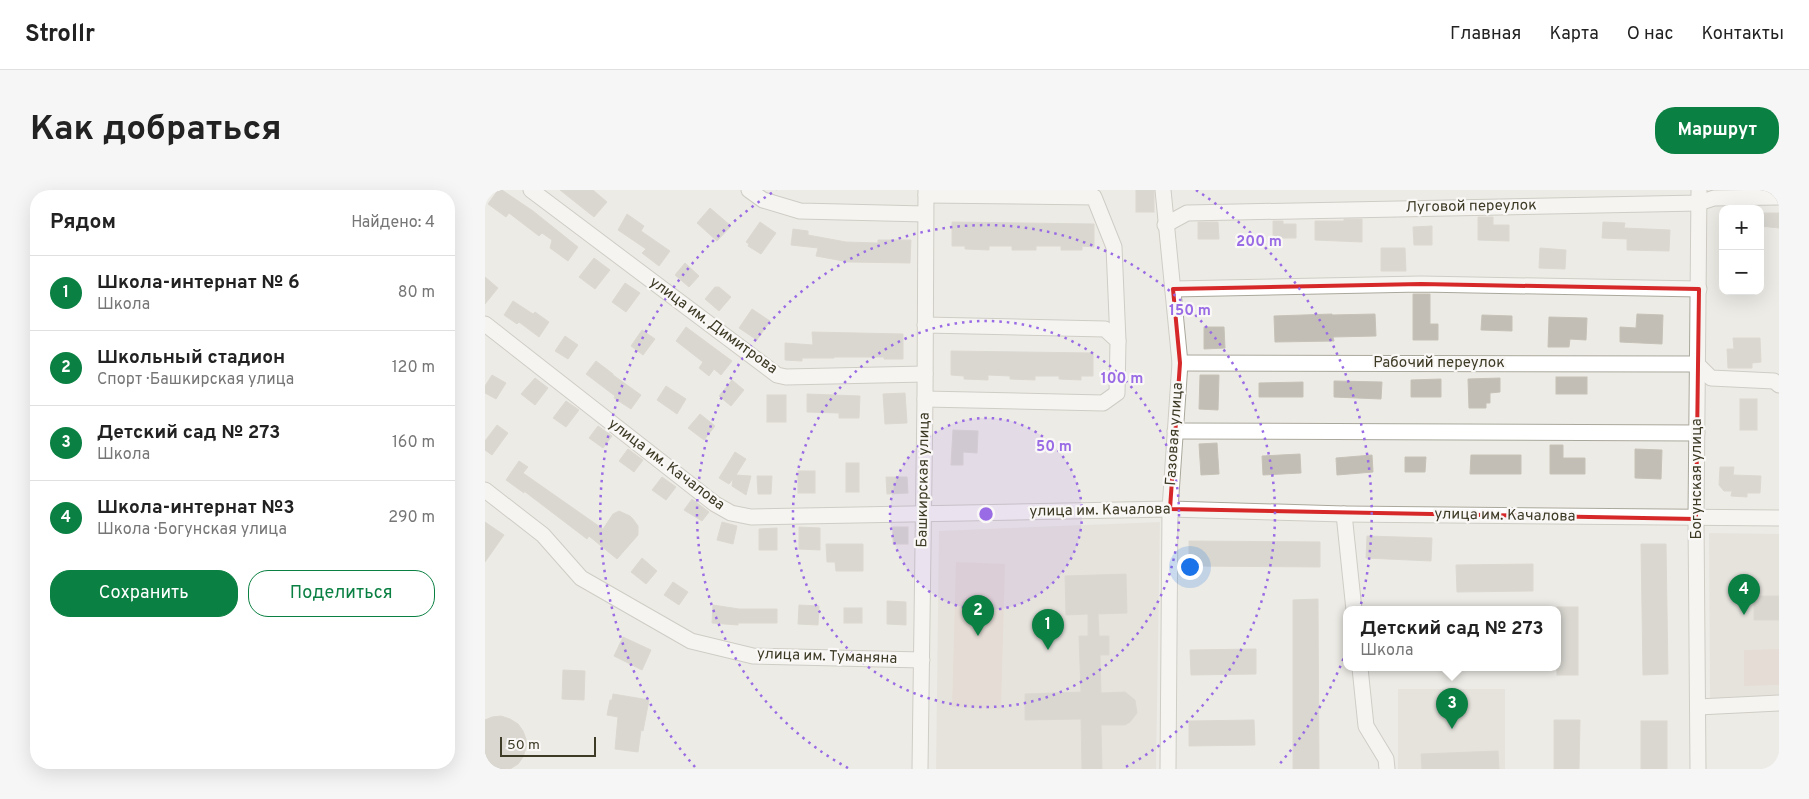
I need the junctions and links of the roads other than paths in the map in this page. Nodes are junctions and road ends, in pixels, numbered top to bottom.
1 (531, 190) edge
2 (749, 190) edge
3 (1163, 190) edge
4 (925, 192) edge
5 (1699, 196) edge
6 (1779, 197) edge
7 (925, 214) junction
8 (1165, 225) junction
9 (1173, 289) junction
10 (1699, 289) junction
11 (485, 324) edge
12 (925, 326) junction
13 (1118, 341) junction
14 (1180, 362) junction
15 (1697, 364) junction
16 (925, 374) junction
17 (1779, 385) edge
18 (925, 400) junction
19 (1175, 431) junction
20 (1697, 433) junction
21 (485, 490) edge
22 (1170, 509) junction
23 (924, 514) junction
24 (1344, 514) junction
25 (1779, 518) edge
26 (1696, 519) junction
27 (1354, 606) edge
28 (922, 660) junction
29 (1360, 671) edge
30 (1779, 704) edge
31 (1698, 706) junction
32 (920, 769) edge
33 (1168, 769) edge
34 (1387, 769) edge
35 (1698, 769) edge

1 - 16 street, улица им. Димитрова
2 - 7 street
3 - 8 street, Газовая улица
4 - 7 street, Башкирская улица
4 - 13 street
5 - 6 street, Луговой переулок
5 - 8 street, Луговой переулок
5 - 10 street, Богунская улица
7 - 12 street, Башкирская улица
8 - 9 street, Газовая улица
9 - 10 street
9 - 14 street, Газовая улица
10 - 15 street, Богунская улица
11 - 23 street, улица им. Качалова
12 - 13 street
12 - 16 street, Башкирская улица
13 - 18 street
14 - 15 street, Рабочий переулок
14 - 19 street, Газовая улица
15 - 17 street
15 - 20 street, Богунская улица
16 - 18 street, Башкирская улица
18 - 23 street, Башкирская улица
19 - 20 street
19 - 22 street, Газовая улица
20 - 26 street, Богунская улица
21 - 28 street, улица им. Туманяна
22 - 23 street, улица им. Качалова
22 - 24 street, улица им. Качалова
22 - 33 street, Газовая улица
23 - 28 street, Башкирская улица
24 - 26 street, улица им. Качалова
24 - 27 street
25 - 26 street, улица им. Качалова
26 - 31 street, Богунская улица
28 - 32 street, Башкирская улица
29 - 34 street
30 - 31 street
31 - 35 street, Богунская улица

